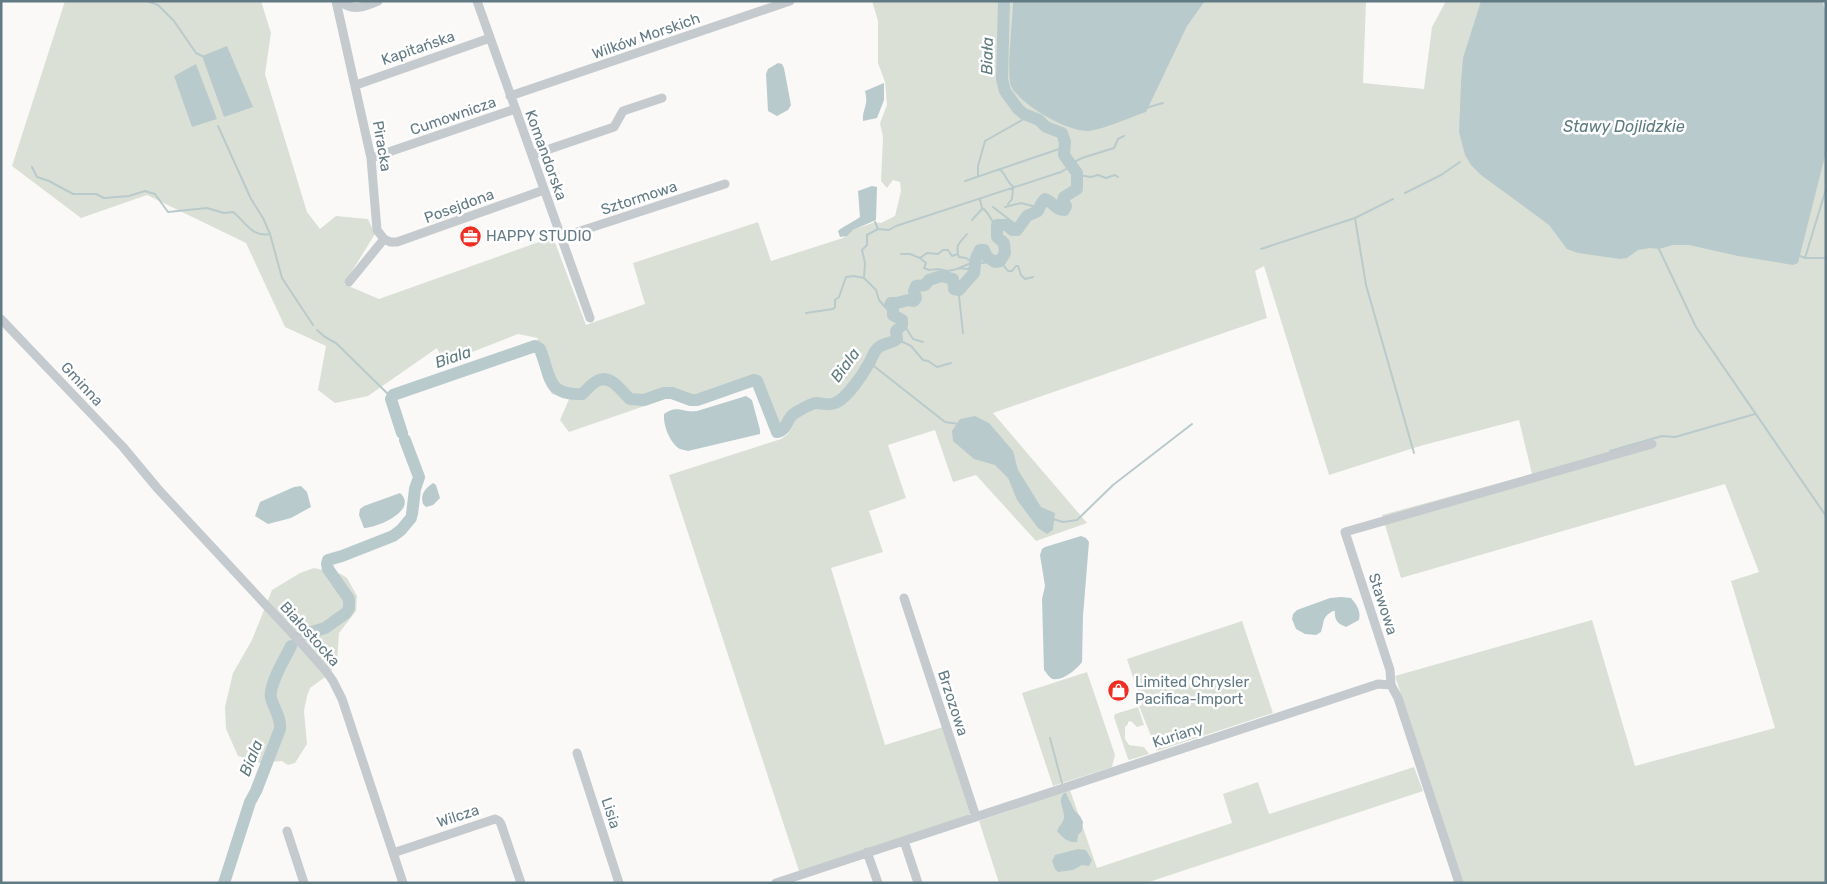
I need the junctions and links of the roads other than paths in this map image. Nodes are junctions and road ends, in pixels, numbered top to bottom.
1 (338, 1) edge
2 (378, 1) edge
3 (477, 1) edge
4 (790, 1) edge
5 (490, 38) junction
6 (356, 85) junction
7 (510, 96) junction
8 (662, 98) dead end
9 (515, 109) junction
10 (532, 155) junction
11 (371, 158) junction
12 (725, 184) dead end
13 (544, 190) junction
14 (562, 237) junction
15 (384, 239) junction
16 (349, 282) dead end
17 (1, 318) edge
18 (590, 318) dead end
19 (1652, 444) dead end
20 (142, 469) joint
21 (904, 598) dead end
22 (1391, 685) junction
23 (576, 753) dead end
24 (976, 817) junction
25 (286, 831) dead end
26 (904, 841) junction
27 (867, 852) junction
28 (393, 853) junction
29 (304, 883) edge
30 (403, 883) edge
31 (521, 883) edge
32 (619, 883) edge
33 (776, 883) edge
34 (878, 883) edge
35 (918, 883) edge
36 (1459, 883) edge

1 - 2 street
1 - 6 street, Piracka
3 - 5 street, Komandorska
4 - 7 street, Wilków Morskich
5 - 6 street, Kapitańska
5 - 7 street, Komandorska
6 - 11 street, Piracka
7 - 9 street, Komandorska
8 - 10 street
9 - 10 street, Komandorska
9 - 11 street, Cumownicza
10 - 13 street, Komandorska
11 - 15 street, Piracka
12 - 14 street, Sztormowa
13 - 14 street, Komandorska
13 - 15 street, Posejdona
14 - 18 street, Komandorska
15 - 16 street
17 - 20 street, Gminna
19 - 22 street, Stawowa
20 - 28 street, Białostocka
21 - 24 street, Brzozowa
22 - 24 street, Kuriany
22 - 36 street
23 - 32 street, Lisia
24 - 26 street, Kuriany
25 - 29 street
26 - 27 street, Kuriany
26 - 35 street
27 - 33 street, Kuriany
27 - 34 street
28 - 30 street, Białostocka
28 - 31 street, Wilcza

